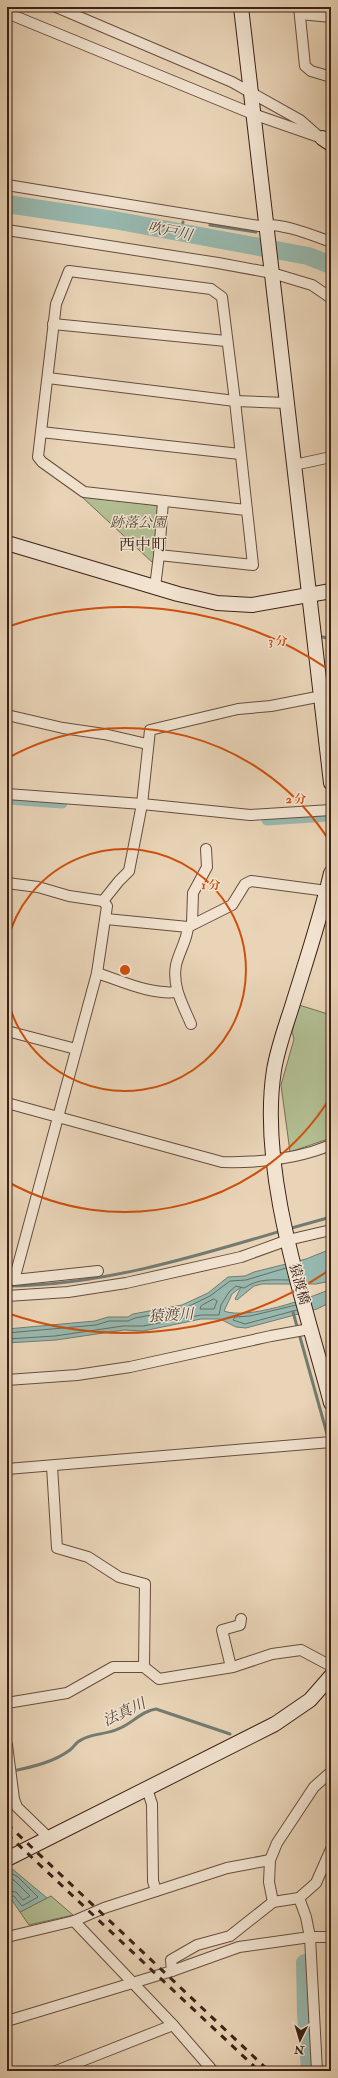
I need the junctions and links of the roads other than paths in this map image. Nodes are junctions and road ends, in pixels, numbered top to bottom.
1 (56, 7) edge
2 (241, 7) edge
3 (299, 10) edge
4 (7, 13) edge
5 (331, 17) edge
6 (331, 77) edge
7 (251, 91) junction
8 (253, 114) junction
9 (326, 141) edge
10 (7, 185) edge
11 (266, 225) junction
12 (7, 230) edge
13 (331, 242) edge
14 (272, 273) junction
15 (331, 298) edge
16 (54, 324) junction
17 (226, 341) junction
18 (48, 378) junction
19 (235, 401) junction
20 (287, 403) junction
21 (41, 432) junction
22 (240, 454) junction
23 (331, 457) edge
24 (294, 465) junction
25 (164, 501) junction
26 (246, 510) junction
27 (7, 543) edge
28 (159, 555) junction
29 (156, 587) junction
30 (331, 591) edge
31 (308, 596) junction
32 (324, 689) edge
33 (7, 715) edge
34 (147, 744) junction
35 (331, 783) edge
36 (7, 794) edge
37 (142, 804) junction
38 (331, 810) edge
39 (206, 849) dead end
40 (331, 873) edge
41 (7, 883) edge
42 (327, 891) junction
43 (103, 901) junction
44 (106, 919) junction
45 (190, 925) junction
46 (97, 973) junction
47 (177, 992) junction
48 (191, 1024) dead end
49 (7, 1031) edge
50 (76, 1049) junction
51 (7, 1103) edge
52 (58, 1116) junction
53 (331, 1145) edge
54 (274, 1159) junction
55 (331, 1230) edge
56 (288, 1240) junction
57 (98, 1271) dead end
58 (7, 1296) edge
59 (308, 1330) junction
60 (7, 1380) edge
61 (331, 1403) edge
62 (327, 1442) edge
63 (52, 1466) junction
64 (7, 1469) edge
65 (241, 1619) dead end
66 (331, 1666) edge
67 (144, 1667) junction
68 (231, 1667) junction
69 (331, 1676) edge
70 (7, 1702) edge
71 (7, 1746) edge
72 (331, 1772) edge
73 (147, 1790) junction
74 (49, 1838) junction
75 (331, 1849) edge
76 (7, 1859) edge
77 (270, 1860) junction
78 (156, 1891) junction
79 (299, 1898) junction
80 (273, 1902) junction
81 (74, 1921) junction
82 (7, 1937) edge
83 (310, 1937) junction
84 (331, 1937) edge
85 (172, 1971) junction
86 (132, 1982) junction
87 (7, 2021) edge
88 (173, 2025) junction
89 (56, 2071) edge
90 (214, 2071) edge
91 (317, 2071) edge

1 - 7 street
2 - 7 street
3 - 5 street
3 - 6 street
4 - 8 street
7 - 8 street
7 - 9 street
8 - 9 street
8 - 11 street
10 - 11 street
11 - 13 street
11 - 14 street
12 - 14 street
14 - 15 street
14 - 20 street
16 - 17 street
16 - 17 street
16 - 18 street
17 - 19 street
18 - 19 street
18 - 21 street
19 - 20 street
19 - 22 street
20 - 24 street
21 - 22 street
21 - 25 street
22 - 26 street
23 - 24 street
24 - 31 street
25 - 26 street
25 - 28 street
26 - 28 street
27 - 29 street
28 - 29 street
29 - 31 street
30 - 31 street
31 - 32 street
32 - 34 street
32 - 35 street
33 - 34 street
34 - 37 street
36 - 37 street
37 - 38 street
37 - 43 street
39 - 45 street
40 - 42 street, 猿渡橋
41 - 43 street
42 - 45 street
42 - 54 street, 猿渡橋
43 - 44 street
44 - 45 street
44 - 46 street
45 - 47 street
46 - 47 street
46 - 50 street
47 - 48 street
49 - 50 street
50 - 52 street
51 - 52 street
52 - 54 street
52 - 57 street
53 - 54 street
54 - 56 street, 猿渡橋
55 - 56 street
56 - 58 street
56 - 59 street, 猿渡橋
59 - 60 street
59 - 61 street, 猿渡橋
62 - 63 street
63 - 64 street
63 - 67 street
65 - 68 street
66 - 68 street
67 - 68 street
67 - 70 street
69 - 73 street
71 - 74 street
72 - 77 street
73 - 74 street
73 - 78 street
74 - 76 street
75 - 79 street
77 - 78 street
77 - 80 street
78 - 81 street
79 - 80 street
79 - 83 street
80 - 85 street
81 - 82 street
81 - 86 street
83 - 84 street
83 - 85 street
83 - 91 street
85 - 86 street
86 - 87 street
86 - 88 street
88 - 89 street
88 - 90 street

